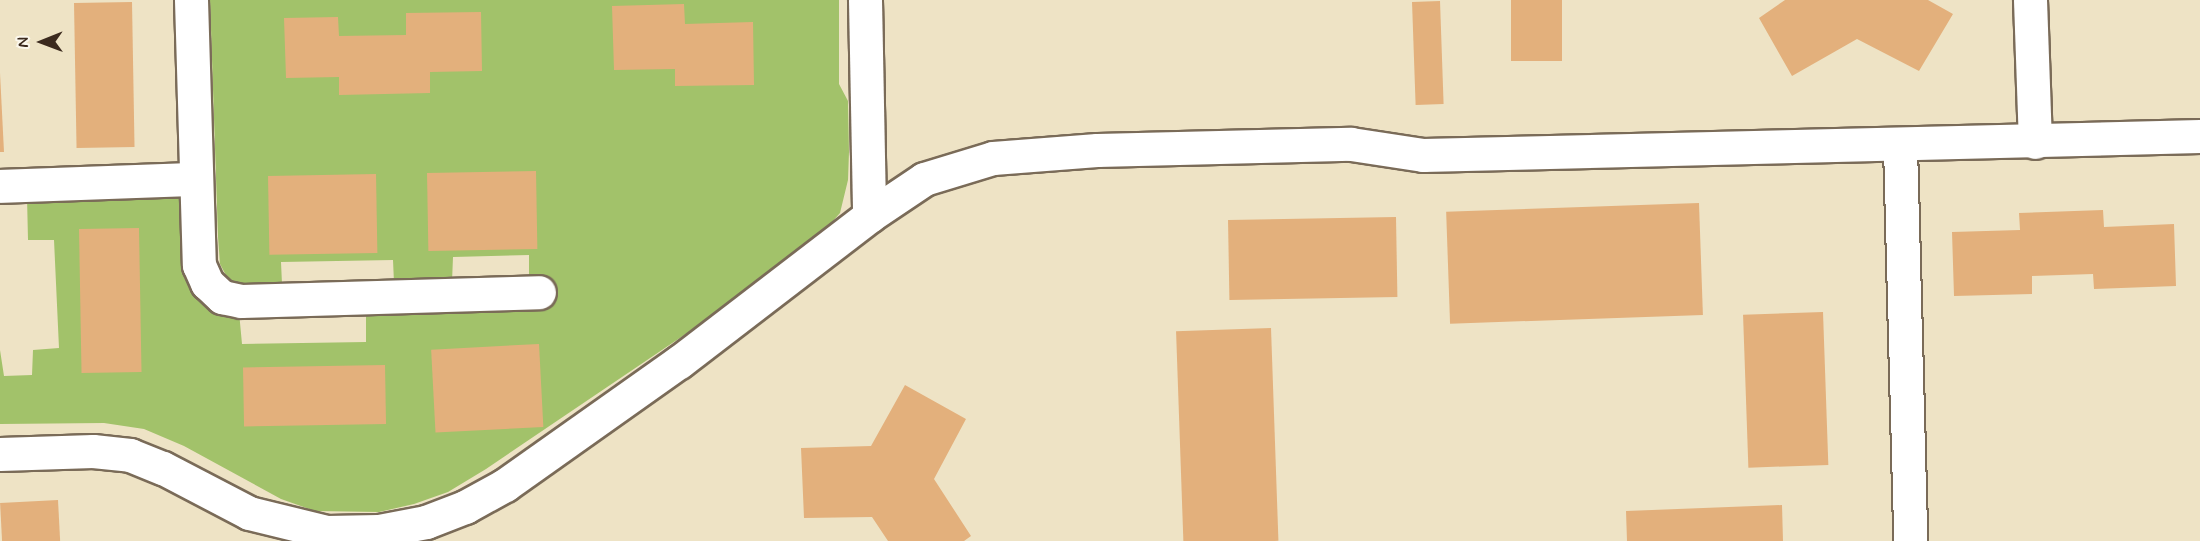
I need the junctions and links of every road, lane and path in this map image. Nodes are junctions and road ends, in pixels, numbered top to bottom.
1 (190, 0) edge
2 (865, 0) edge
3 (2030, 0) edge
4 (2200, 136) edge
5 (2035, 142) junction
6 (1900, 146) junction
7 (195, 178) junction
8 (0, 186) edge
9 (869, 216) junction
10 (539, 292) dead end
11 (0, 454) edge
12 (1911, 541) edge

1 - 7 lane
2 - 9 lane
3 - 5 lane
4 - 5 lane
5 - 6 lane
6 - 9 lane
6 - 12 lane
7 - 8 lane
7 - 10 lane
9 - 11 lane

